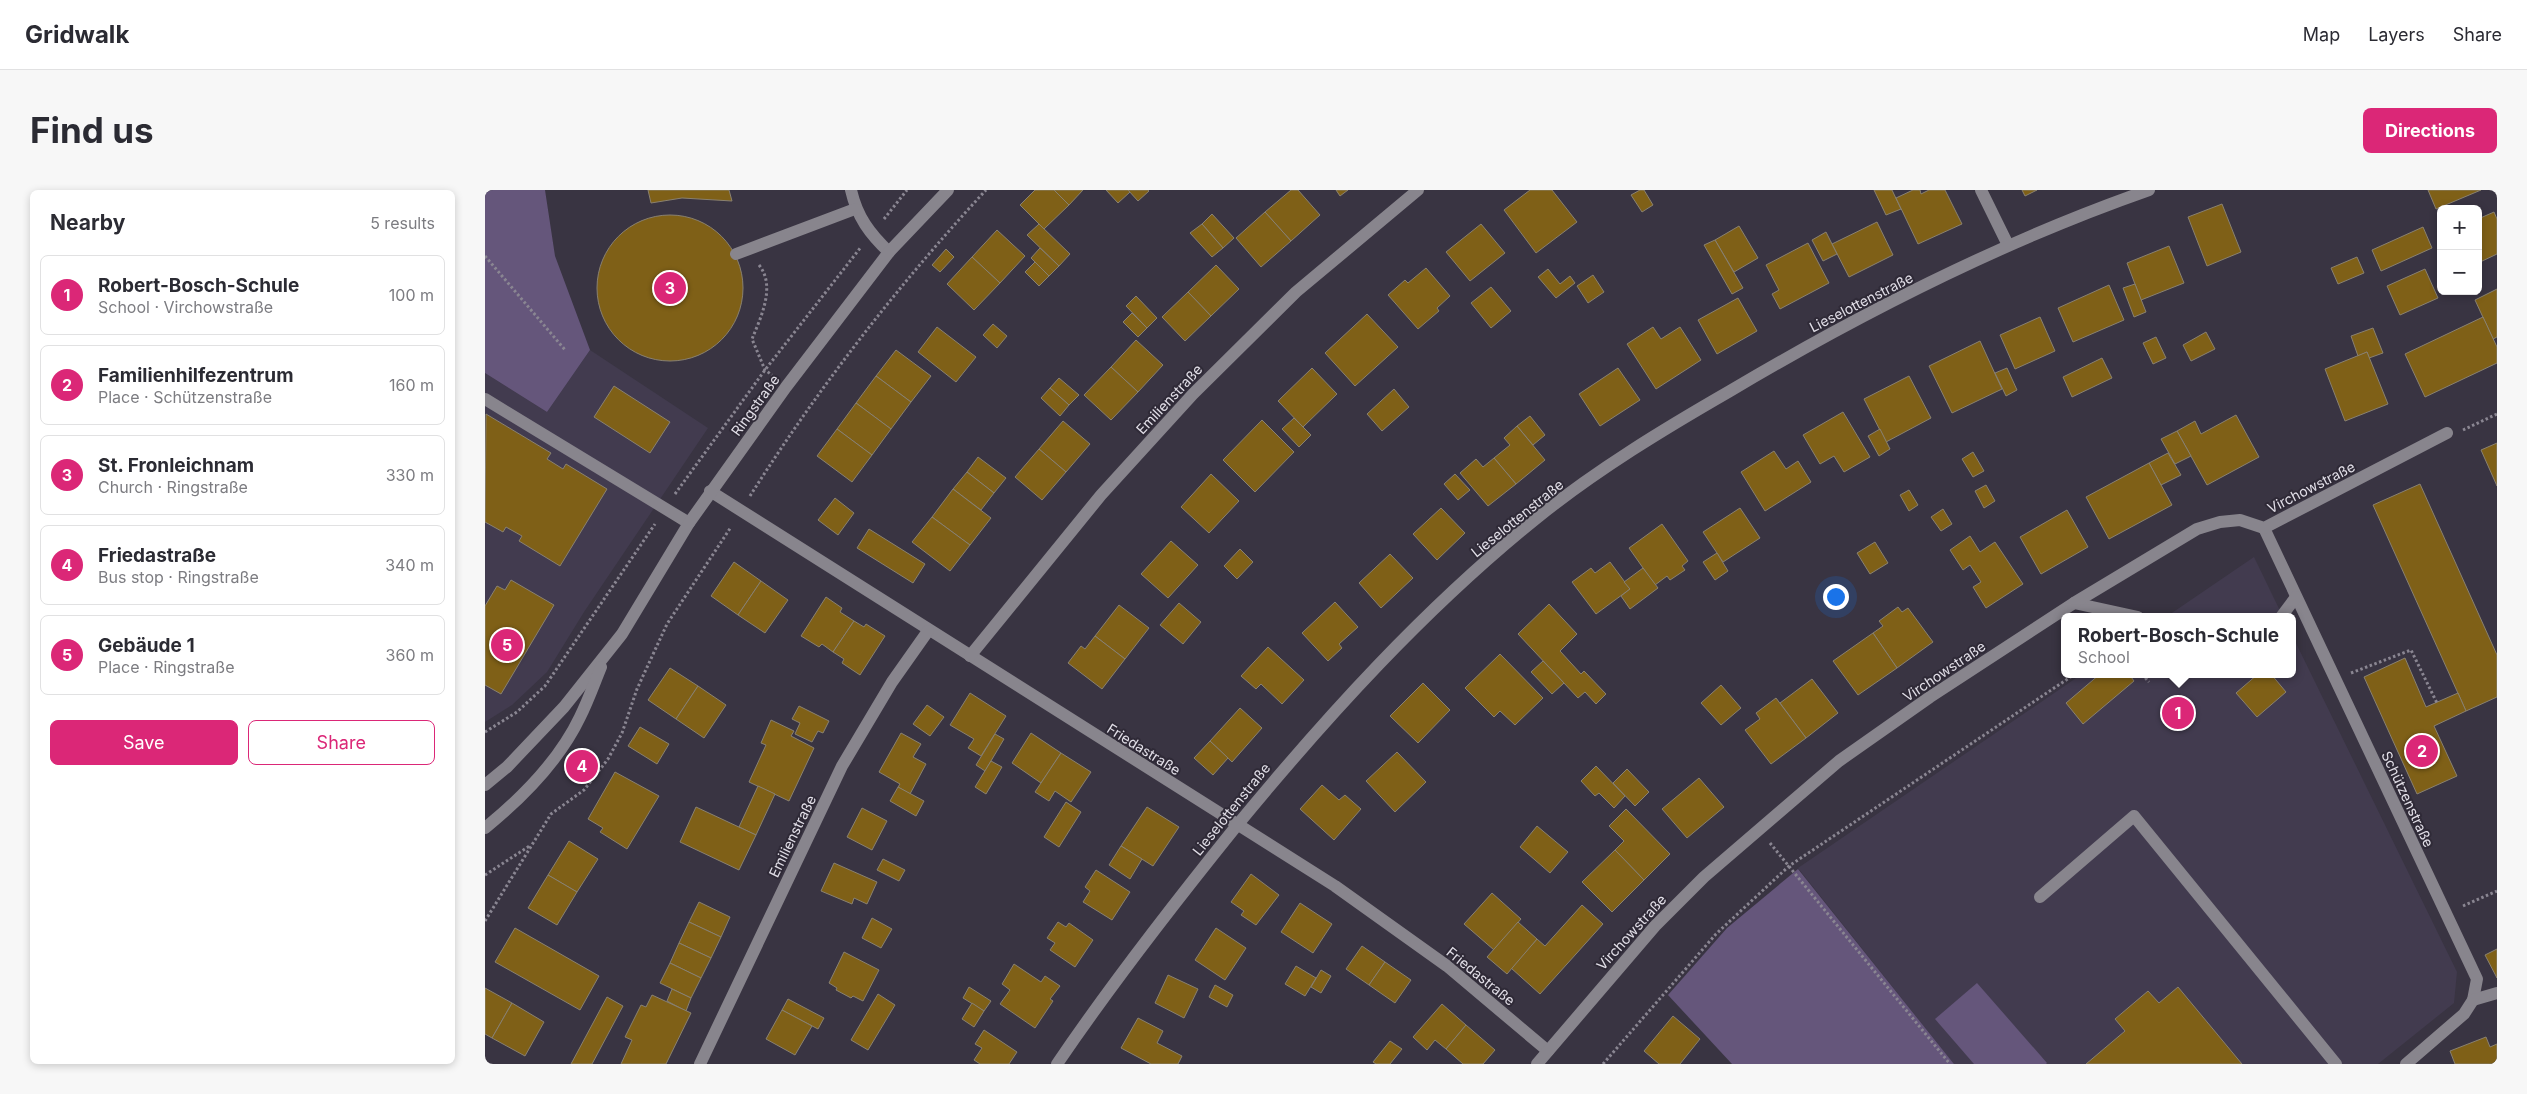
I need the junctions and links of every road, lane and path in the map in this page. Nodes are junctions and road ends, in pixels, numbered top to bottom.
1 (851, 190) edge
2 (907, 190) edge
3 (948, 190) edge
4 (986, 190) edge
5 (1418, 190) edge
6 (1981, 190) edge
7 (2149, 190) edge
8 (855, 209) junction
9 (871, 234) junction
10 (2008, 245) junction
11 (741, 252) joint
12 (889, 252) junction
13 (485, 256) edge
14 (566, 351) dead end
15 (765, 370) junction
16 (786, 387) junction
17 (485, 399) edge
18 (2497, 414) edge
19 (2447, 433) joint
20 (711, 491) junction
21 (665, 509) junction
22 (740, 512) junction
23 (689, 523) junction
24 (2264, 528) junction
25 (2296, 598) junction
26 (2074, 603) junction
27 (2120, 613) edge
28 (2284, 613) edge
29 (928, 630) junction
30 (607, 653) junction
31 (970, 656) junction
32 (2069, 678) edge
33 (2146, 678) edge
34 (2335, 679) junction
35 (2149, 682) dead end
36 (2437, 703) dead end
37 (485, 732) edge
38 (485, 785) edge
39 (1237, 826) junction
40 (485, 828) edge
41 (1759, 828) junction
42 (533, 844) junction
43 (1789, 866) junction
44 (485, 875) edge
45 (2497, 891) edge
46 (2040, 898) dead end
47 (2445, 914) junction
48 (485, 921) edge
49 (2497, 994) edge
50 (2473, 1000) junction
51 (1548, 1051) junction
52 (699, 1064) edge
53 (1057, 1064) edge
54 (1537, 1064) edge
55 (1603, 1064) edge
56 (1950, 1064) edge
57 (2336, 1064) edge
58 (2407, 1064) edge

1 - 8 street
2 - 9 path
3 - 12 street, Ringstraße
4 - 22 path
5 - 31 street, Emilienstraße
6 - 10 street
7 - 10 street, Lieselottenstraße
8 - 9 street
8 - 11 street
9 - 12 street
9 - 15 path
10 - 39 street, Lieselottenstraße
11 - 15 path
12 - 16 street, Ringstraße
13 - 14 path
15 - 16 path
15 - 21 path
16 - 20 street, Ringstraße
17 - 21 street
18 - 19 path
19 - 24 street, Virchowstraße
20 - 22 street, Friedastraße
20 - 23 street, Ringstraße
21 - 23 street
21 - 37 path
22 - 29 street, Friedastraße
22 - 42 path
23 - 30 street, Ringstraße
24 - 25 street, Schützenstraße
24 - 26 street, Virchowstraße
25 - 28 street
25 - 34 street, Schützenstraße
26 - 27 street
26 - 41 street, Virchowstraße
29 - 31 street, Friedastraße
29 - 52 street, Emilienstraße
30 - 38 street, Ringstraße
30 - 40 street, Ringstraße
31 - 39 street, Friedastraße
32 - 43 path
33 - 35 path
34 - 36 path
34 - 47 street, Schützenstraße
39 - 51 street, Friedastraße
39 - 53 street, Lieselottenstraße
41 - 43 path
41 - 51 street, Virchowstraße
42 - 44 path
42 - 48 path
43 - 55 path
43 - 56 path
45 - 47 path
46 - 57 street
47 - 50 street, Schützenstraße
49 - 50 street
50 - 58 street
51 - 54 street, Virchowstraße

